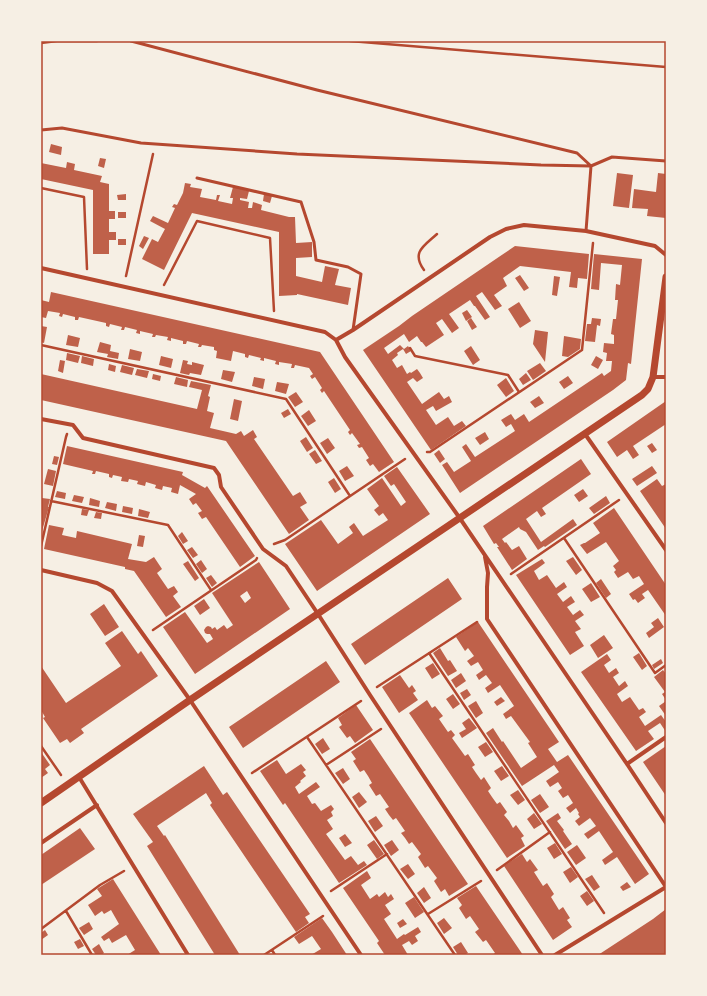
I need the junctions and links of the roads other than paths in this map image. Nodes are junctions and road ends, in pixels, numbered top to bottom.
1 (132, 41) edge
2 (41, 130) edge
3 (666, 161) edge
4 (592, 166) junction
5 (197, 178) dead end
6 (586, 231) junction
7 (666, 255) edge
8 (41, 268) edge
9 (666, 277) edge
10 (353, 330) junction
11 (336, 340) junction
12 (653, 377) junction
13 (666, 377) edge
14 (41, 419) edge
15 (585, 434) junction
16 (459, 518) junction
17 (666, 550) edge
18 (484, 554) junction
19 (41, 570) edge
20 (318, 614) junction
21 (190, 700) junction
22 (666, 737) edge
23 (627, 764) junction
24 (79, 777) junction
25 (41, 803) edge
26 (97, 806) junction
27 (666, 823) edge
28 (41, 843) edge
29 (666, 887) edge
30 (188, 955) edge
31 (362, 955) edge
32 (542, 955) edge
33 (555, 955) edge

1 - 4 lane
2 - 4 lane
3 - 4 lane
4 - 6 lane
5 - 10 lane
6 - 7 street
6 - 10 street
8 - 11 street
9 - 12 street
10 - 11 street
11 - 16 street
12 - 13 street
12 - 15 street
14 - 20 street
15 - 16 street
15 - 17 street
16 - 18 street
16 - 20 street
18 - 23 street
18 - 29 street
19 - 21 street
20 - 21 street
20 - 32 street
21 - 24 street
21 - 31 street
22 - 23 street
23 - 27 street
24 - 25 street
24 - 26 street
26 - 28 street
26 - 30 street
29 - 33 street

